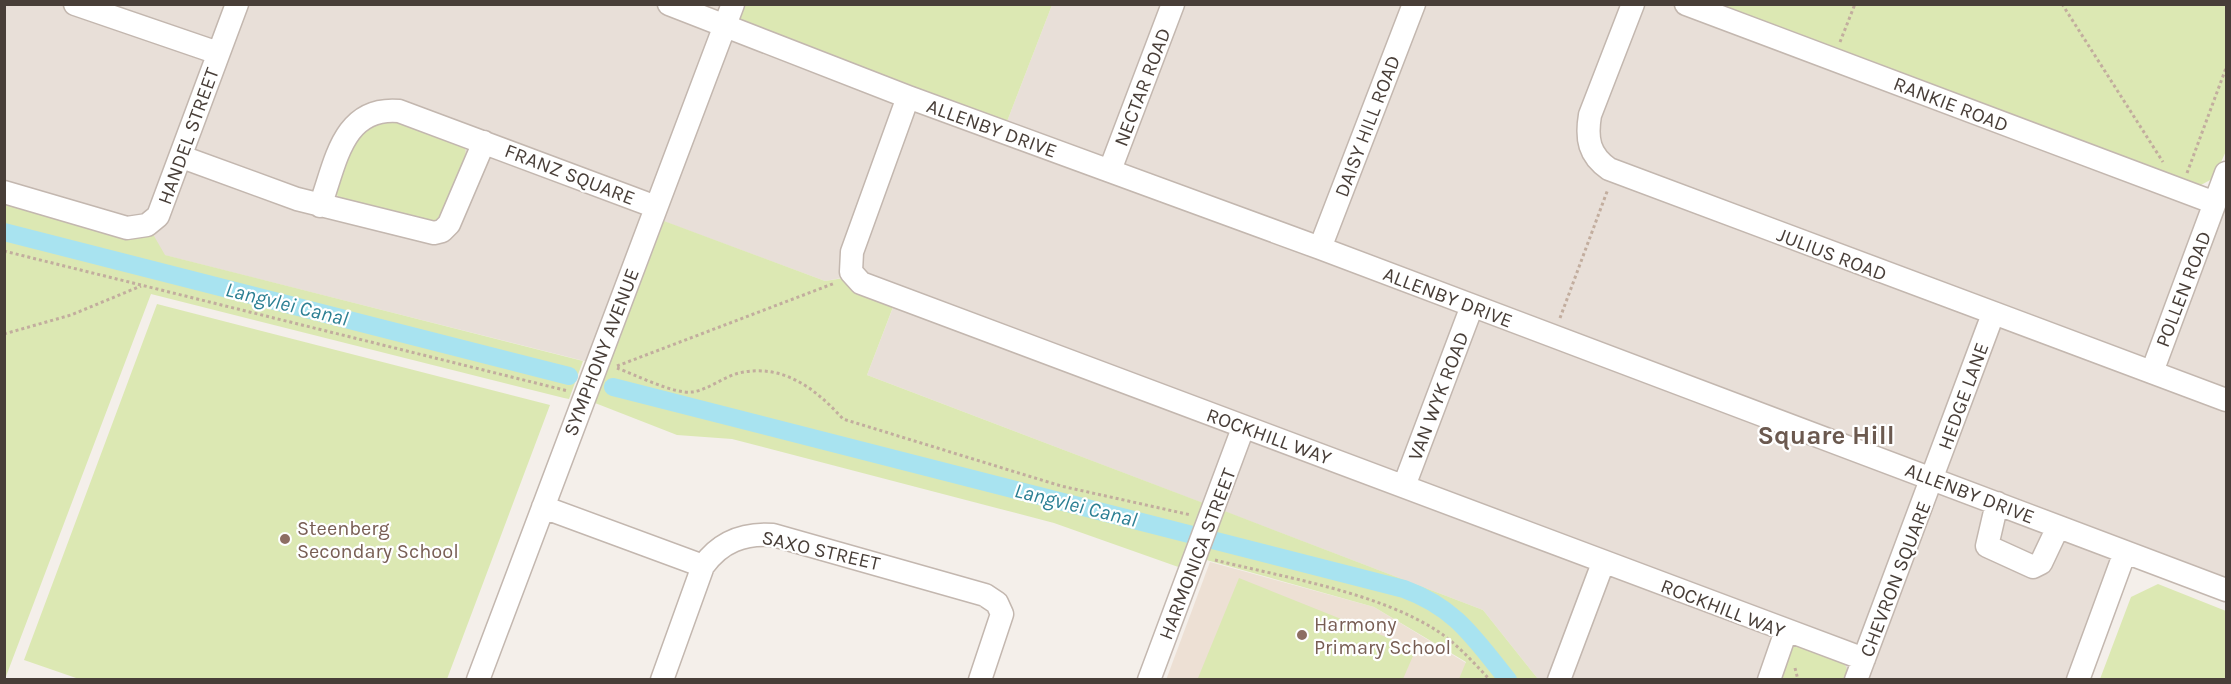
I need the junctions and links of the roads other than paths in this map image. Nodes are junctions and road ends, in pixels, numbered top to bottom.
1 (75, 4) edge
2 (237, 4) edge
3 (669, 4) edge
4 (1173, 4) edge
5 (1414, 4) edge
6 (1633, 4) edge
7 (1686, 4) edge
8 (729, 15) edge
9 (218, 53) junction
10 (908, 97) junction
11 (484, 142) junction
12 (182, 157) junction
13 (1110, 170) junction
14 (2226, 173) edge
15 (4, 192) edge
16 (2215, 203) junction
17 (320, 206) junction
18 (656, 207) junction
19 (1320, 248) junction
20 (1472, 306) junction
21 (1993, 314) junction
22 (2152, 372) junction
23 (2226, 400) edge
24 (1243, 428) junction
25 (1933, 478) junction
26 (1404, 486) junction
27 (1997, 503) junction
28 (543, 507) junction
29 (2058, 526) junction
30 (2125, 552) junction
31 (1603, 563) junction
32 (703, 566) junction
33 (2226, 590) edge
34 (1786, 632) junction
35 (1860, 669) edge
36 (478, 680) edge
37 (662, 680) edge
38 (980, 680) edge
39 (1149, 680) edge
40 (1559, 680) edge
41 (1769, 680) edge
42 (2078, 680) edge

1 - 9 street
2 - 9 street, HANDEL STREET
3 - 8 street, ALLENBY DRIVE
4 - 13 street, NECTAR ROAD
5 - 19 street, DAISY HILL ROAD
6 - 21 street, JULIUS ROAD
7 - 16 street, RANKIE ROAD
8 - 10 street, ALLENBY DRIVE
8 - 18 street, SYMPHONY AVENUE
9 - 12 street, HANDEL STREET
10 - 13 street, ALLENBY DRIVE
10 - 24 street, ROCKHILL WAY
11 - 17 street, FRANZ SQUARE
11 - 17 street, FRANZ SQUARE
11 - 18 street, FRANZ SQUARE
12 - 15 street, HANDEL STREET
12 - 17 street, FRANZ SQUARE
13 - 19 street, ALLENBY DRIVE
14 - 16 street, POLLEN ROAD
16 - 22 street, POLLEN ROAD
18 - 28 street, SYMPHONY AVENUE
19 - 20 street, ALLENBY DRIVE
20 - 25 street, ALLENBY DRIVE
20 - 26 street, VAN WYK ROAD
21 - 22 street, JULIUS ROAD
21 - 25 street, HEDGE LANE
22 - 23 street, JULIUS ROAD
24 - 26 street, ROCKHILL WAY
24 - 39 street, HARMONICA STREET
25 - 27 street, ALLENBY DRIVE
25 - 35 street, CHEVRON SQUARE
26 - 31 street, ROCKHILL WAY
27 - 29 street, ALLENBY DRIVE
27 - 29 street
28 - 32 street
28 - 36 street, SYMPHONY AVENUE
29 - 30 street, ALLENBY DRIVE
30 - 33 street, ALLENBY DRIVE
30 - 42 street
31 - 34 street, ROCKHILL WAY
31 - 40 street
32 - 37 street
32 - 38 street, SAXO STREET
34 - 35 street, ROCKHILL WAY
34 - 41 street

